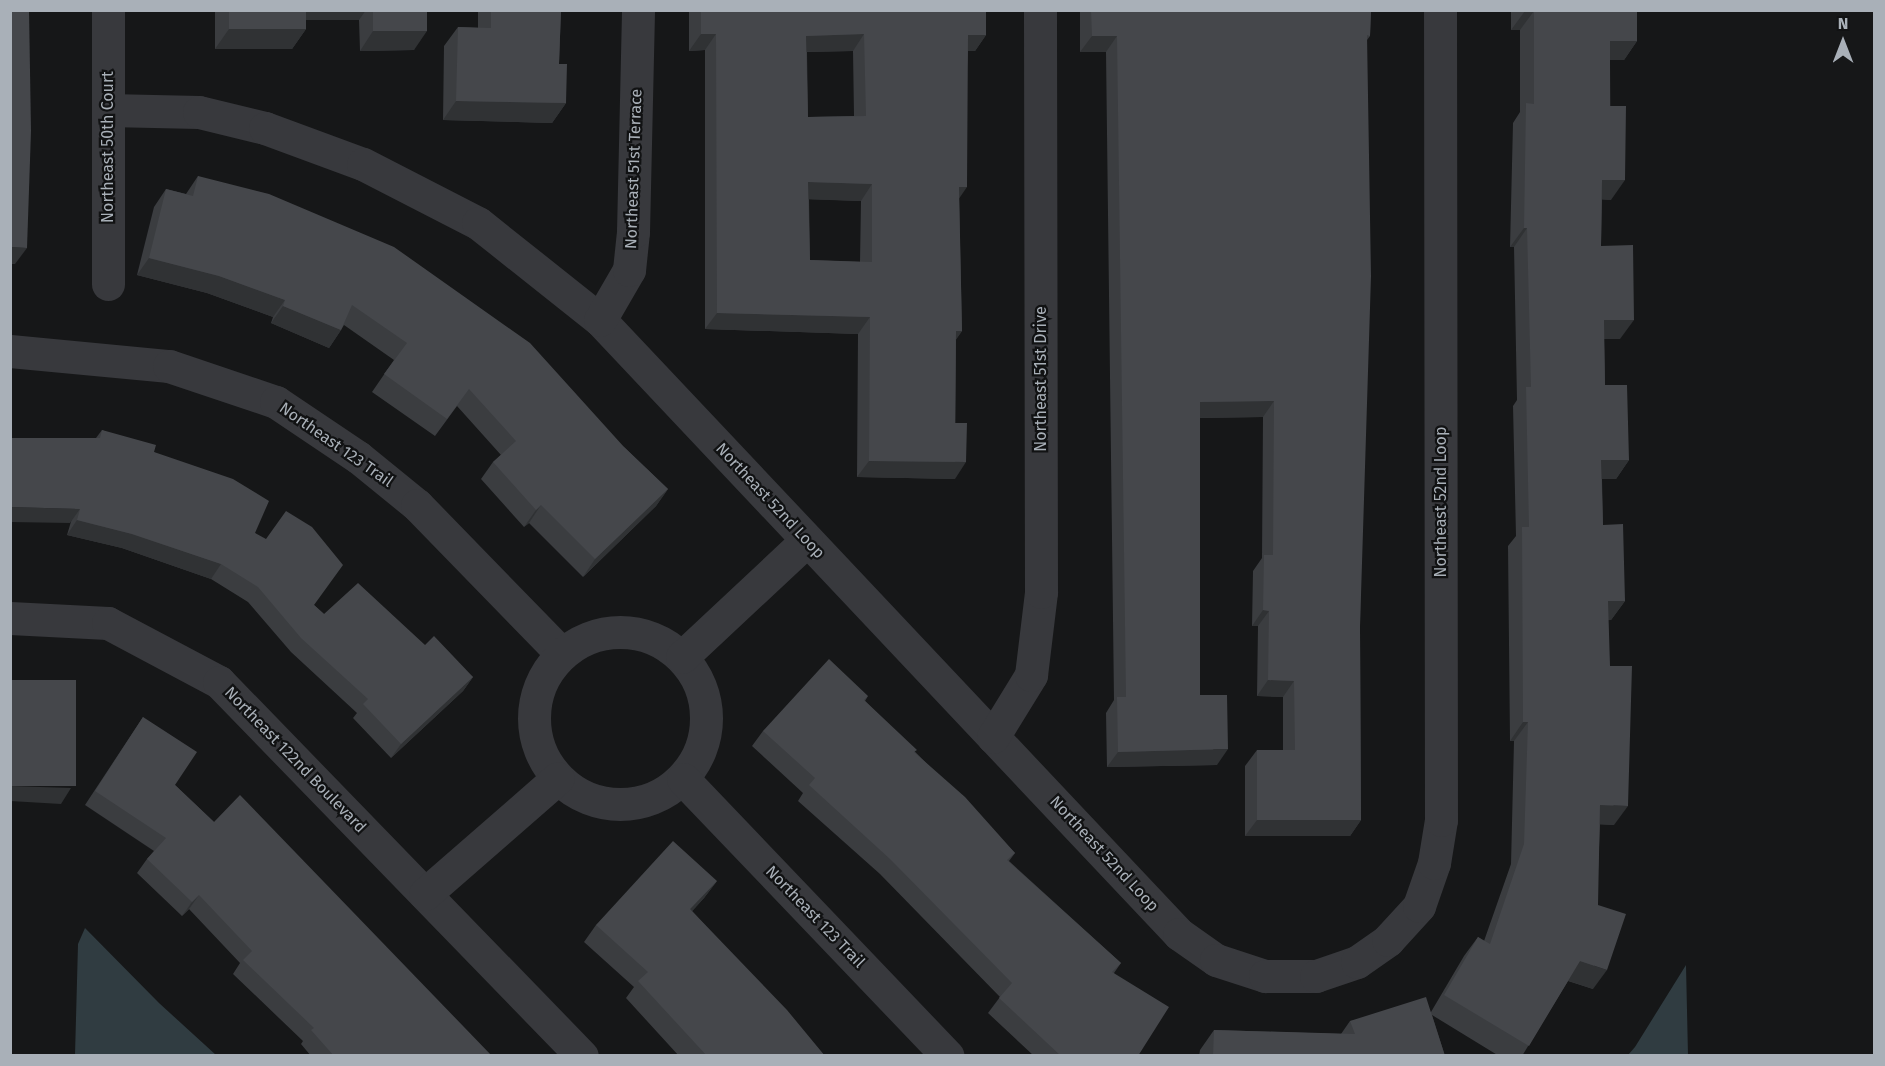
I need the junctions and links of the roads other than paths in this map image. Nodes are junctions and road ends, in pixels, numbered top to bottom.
1 (108, 10) edge
2 (638, 10) edge
3 (1040, 10) edge
4 (1440, 10) edge
5 (108, 110) junction
6 (108, 284) dead end
7 (600, 320) junction
8 (10, 351) edge
9 (806, 541) junction
10 (10, 618) edge
11 (562, 654) junction
12 (682, 657) junction
13 (993, 737) junction
14 (558, 778) junction
15 (683, 779) junction
16 (425, 894) junction
17 (582, 1056) edge
18 (948, 1056) edge

1 - 5 street, Northeast 50th Court
2 - 7 street, Northeast 51st Terrace
3 - 13 street, Northeast 51st Drive
4 - 13 street, Northeast 52nd Loop
5 - 6 street, Northeast 50th Court
5 - 7 street, Northeast 52nd Loop
7 - 9 street, Northeast 52nd Loop
8 - 11 street, Northeast 123 Trail
9 - 12 street
9 - 13 street, Northeast 52nd Loop
10 - 16 street, Northeast 122nd Boulevard
11 - 12 street
11 - 14 street
12 - 15 street
14 - 15 street
14 - 16 street
15 - 18 street, Northeast 123 Trail
16 - 17 street, Northeast 122nd Boulevard

